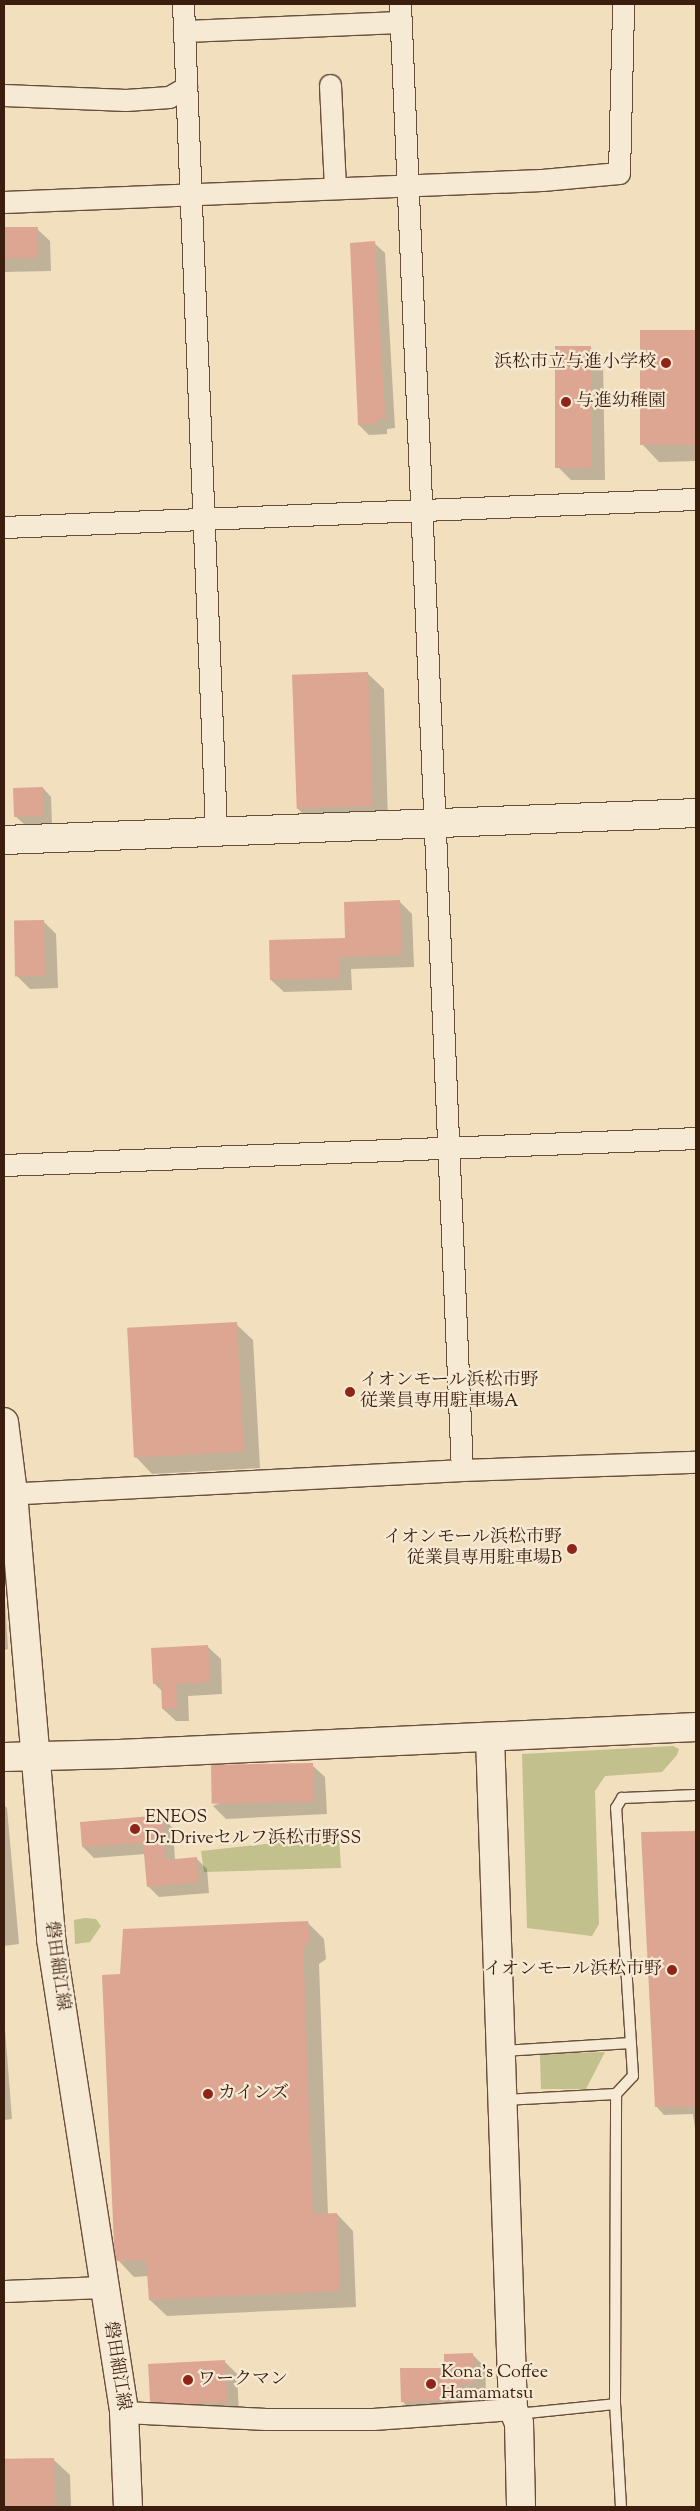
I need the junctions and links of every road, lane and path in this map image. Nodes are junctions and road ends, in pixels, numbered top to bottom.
1 (183, 4) edge
2 (623, 4) edge
3 (401, 13) edge
4 (184, 31) junction
5 (330, 85) dead end
6 (186, 87) junction
7 (4, 95) edge
8 (407, 184) junction
9 (335, 188) junction
10 (190, 196) junction
11 (4, 202) edge
12 (696, 499) edge
13 (420, 510) junction
14 (204, 520) junction
15 (4, 527) edge
16 (696, 813) edge
17 (436, 822) junction
18 (216, 830) junction
19 (4, 840) edge
20 (696, 1138) edge
21 (450, 1149) junction
22 (4, 1166) edge
23 (4, 1422) edge
24 (696, 1462) edge
25 (462, 1470) junction
26 (8, 1494) edge
27 (696, 1727) edge
28 (490, 1737) junction
29 (36, 1756) junction
30 (4, 1757) edge
31 (696, 1795) edge
32 (631, 2043) junction
33 (503, 2051) junction
34 (616, 2094) junction
35 (504, 2100) junction
36 (104, 2287) junction
37 (4, 2291) edge
38 (615, 2404) junction
39 (124, 2412) junction
40 (516, 2416) junction
41 (128, 2507) edge
42 (521, 2507) edge
43 (621, 2507) edge

1 - 4 street
2 - 8 street
3 - 4 street
3 - 8 street
4 - 6 street
5 - 9 street
6 - 7 street
6 - 10 street
8 - 9 street
8 - 13 street
9 - 10 street
10 - 11 street
10 - 14 street
12 - 13 street
13 - 14 street
13 - 17 street
14 - 15 street
14 - 18 street
16 - 17 street
17 - 18 street
17 - 21 street
18 - 19 street
20 - 21 street
21 - 22 street
21 - 25 street
23 - 26 street, 磐田細江線
24 - 25 street
25 - 26 street
26 - 29 street, 磐田細江線
27 - 28 street
28 - 29 street
28 - 33 street
29 - 30 street
29 - 36 street, 磐田細江線
31 - 32 lane
32 - 33 lane
32 - 34 lane
33 - 35 street
34 - 35 lane
34 - 38 lane
35 - 40 street
36 - 37 street
36 - 39 street, 磐田細江線
38 - 40 lane
38 - 43 lane
39 - 40 street
39 - 41 street, 磐田細江線
40 - 42 street

